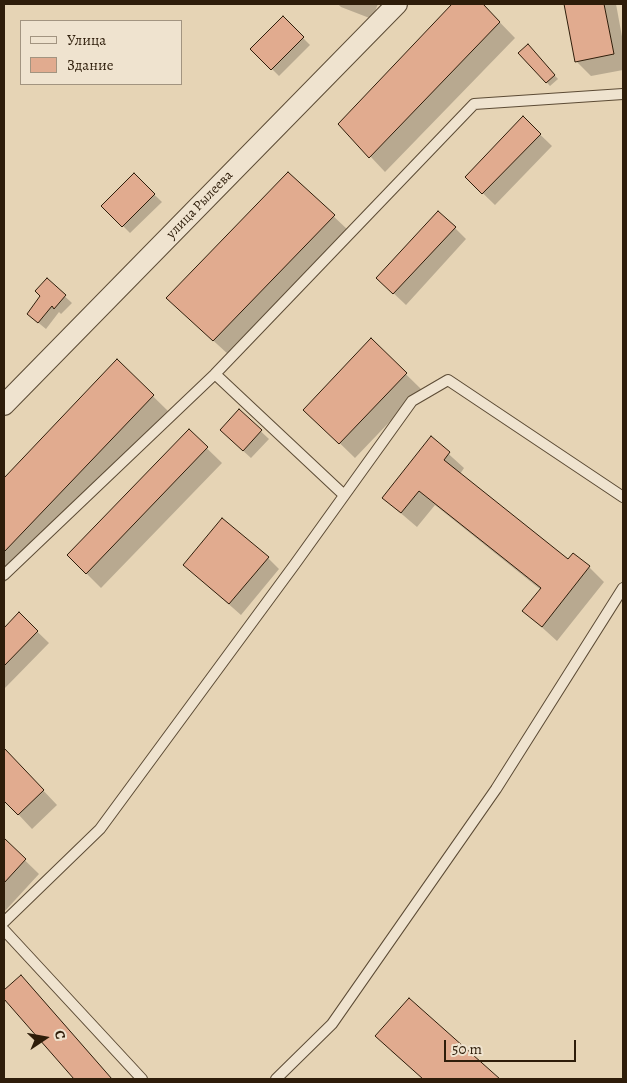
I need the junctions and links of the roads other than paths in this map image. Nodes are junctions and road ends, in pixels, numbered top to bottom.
1 (397, 4) edge
2 (623, 94) edge
3 (215, 374) junction
4 (4, 405) edge
5 (344, 495) junction
6 (623, 497) edge
7 (4, 575) edge
8 (623, 588) edge
9 (4, 922) edge
10 (4, 930) edge
11 (142, 1079) edge
12 (276, 1079) edge

1 - 4 street, улица Рылеева
2 - 3 lane
3 - 5 lane
3 - 7 lane
5 - 6 lane
5 - 9 lane
8 - 12 lane
10 - 11 lane

